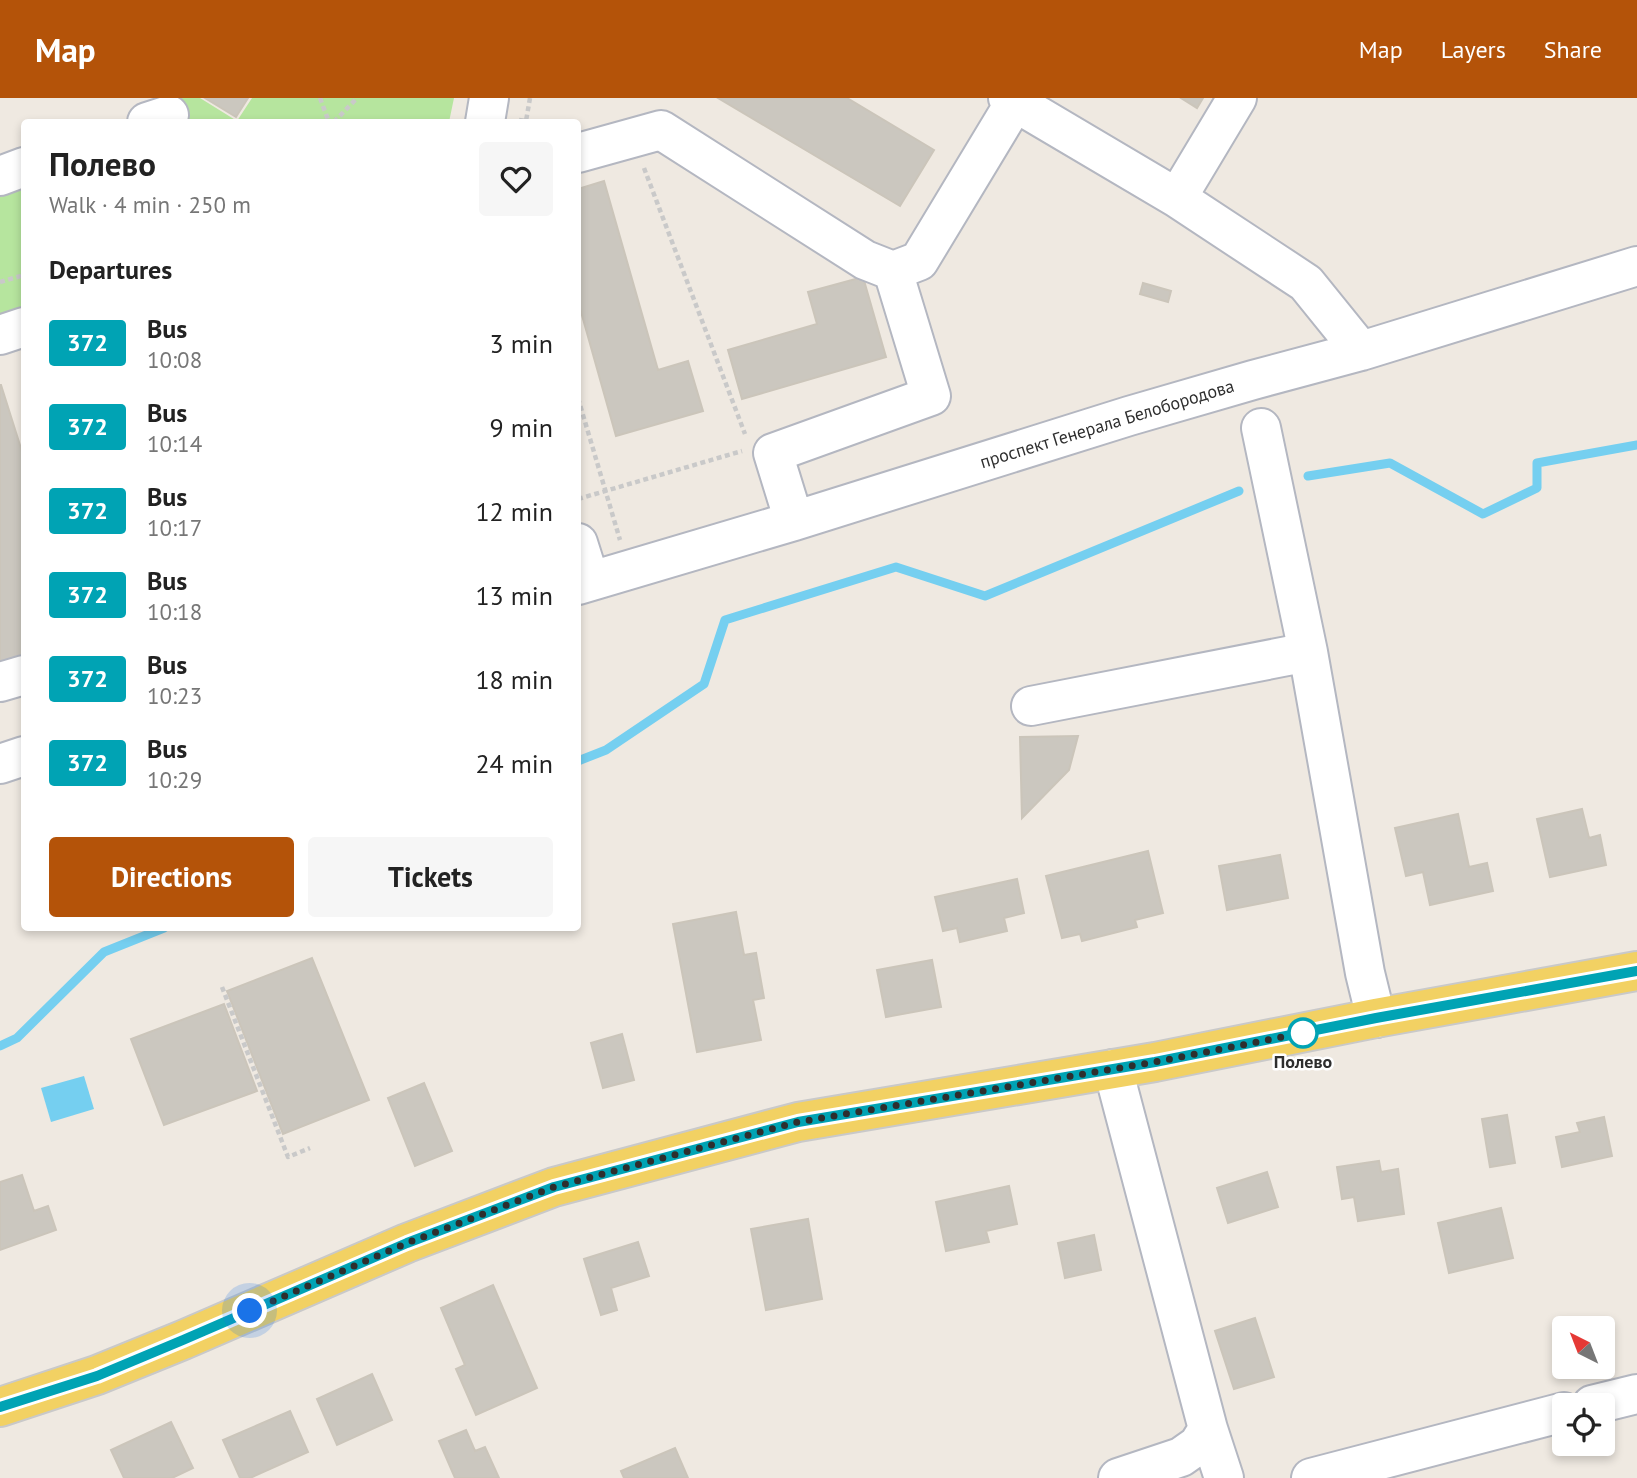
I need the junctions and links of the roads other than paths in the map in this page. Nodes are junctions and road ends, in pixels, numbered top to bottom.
1 (489, 98) edge
2 (1237, 98) edge
3 (1011, 100) edge
4 (486, 119) edge
5 (581, 152) edge
6 (21, 168) edge
7 (0, 176) edge
8 (1177, 198) junction
9 (1637, 266) edge
10 (892, 271) junction
11 (21, 328) edge
12 (0, 335) edge
13 (1361, 351) junction
14 (1261, 428) dead end
15 (794, 521) junction
16 (581, 562) edge
17 (584, 583) edge
18 (1308, 652) junction
19 (21, 676) edge
20 (0, 682) edge
21 (1031, 706) dead end
22 (21, 757) edge
23 (0, 764) edge
24 (1637, 971) edge
25 (1376, 1018) junction
26 (1113, 1069) junction
27 (1637, 1394) edge
28 (1615, 1399) edge
29 (0, 1407) edge
30 (1552, 1415) edge
31 (1208, 1429) junction
32 (1118, 1478) edge
33 (1224, 1478) edge
34 (1311, 1478) edge

1 - 4 street
2 - 8 street
3 - 8 street
3 - 10 street
5 - 10 street
6 - 7 street
8 - 13 street
9 - 13 street, проспект Генерала Белобородова
10 - 15 street
11 - 12 street
13 - 15 street, проспект Генерала Белобородова
14 - 18 street
15 - 17 street, проспект Генерала Белобородова
16 - 17 street
18 - 21 street
18 - 25 street
19 - 20 street
22 - 23 street
24 - 25 main road
25 - 26 main road
26 - 29 main road
26 - 31 street
27 - 28 street
30 - 34 street
31 - 32 street
31 - 33 street

